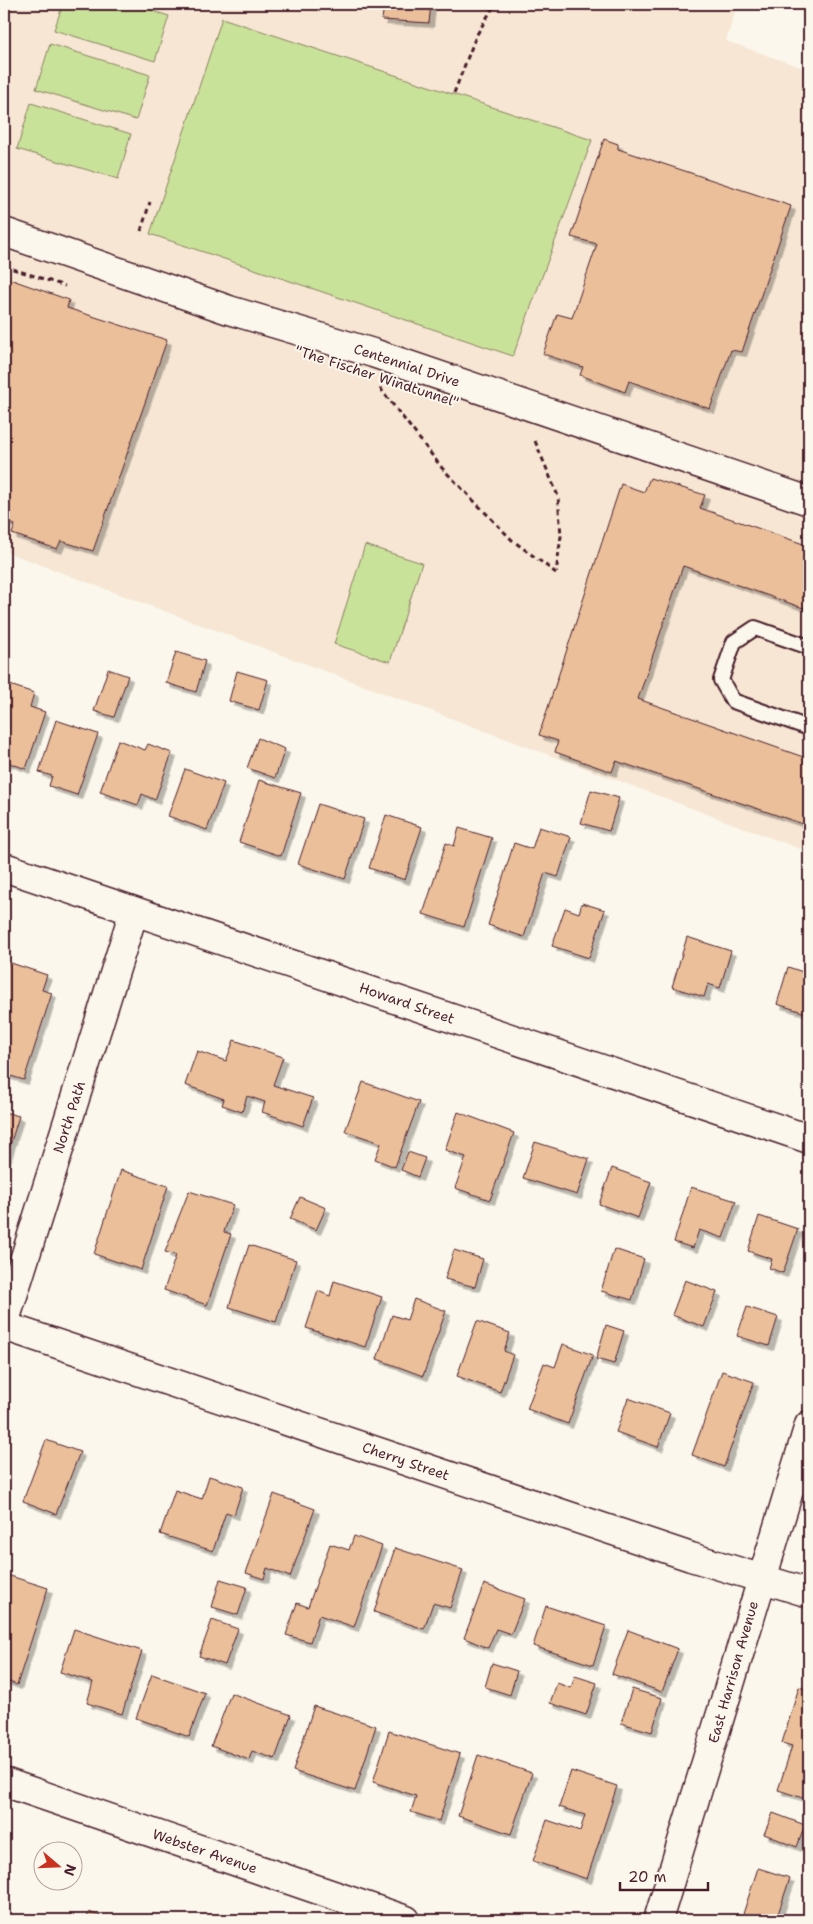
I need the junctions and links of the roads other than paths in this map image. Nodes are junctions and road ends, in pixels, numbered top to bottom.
1 (4, 232) edge
2 (809, 501) edge
3 (809, 647) edge
4 (809, 728) edge
5 (4, 868) edge
6 (134, 911) junction
7 (809, 1139) edge
8 (4, 1325) edge
9 (809, 1425) edge
10 (761, 1576) junction
11 (809, 1593) edge
12 (4, 1782) edge
13 (406, 1920) edge
14 (658, 1920) edge

1 - 2 street, Centennial Drive
3 - 4 lane
5 - 6 street, Howard Street
6 - 7 street, Howard Street
6 - 8 street, North Path
8 - 10 street, Cherry Street
9 - 10 street, East Harrison Avenue
10 - 11 street, Cherry Street
10 - 14 street, East Harrison Avenue
12 - 13 street, Webster Avenue

